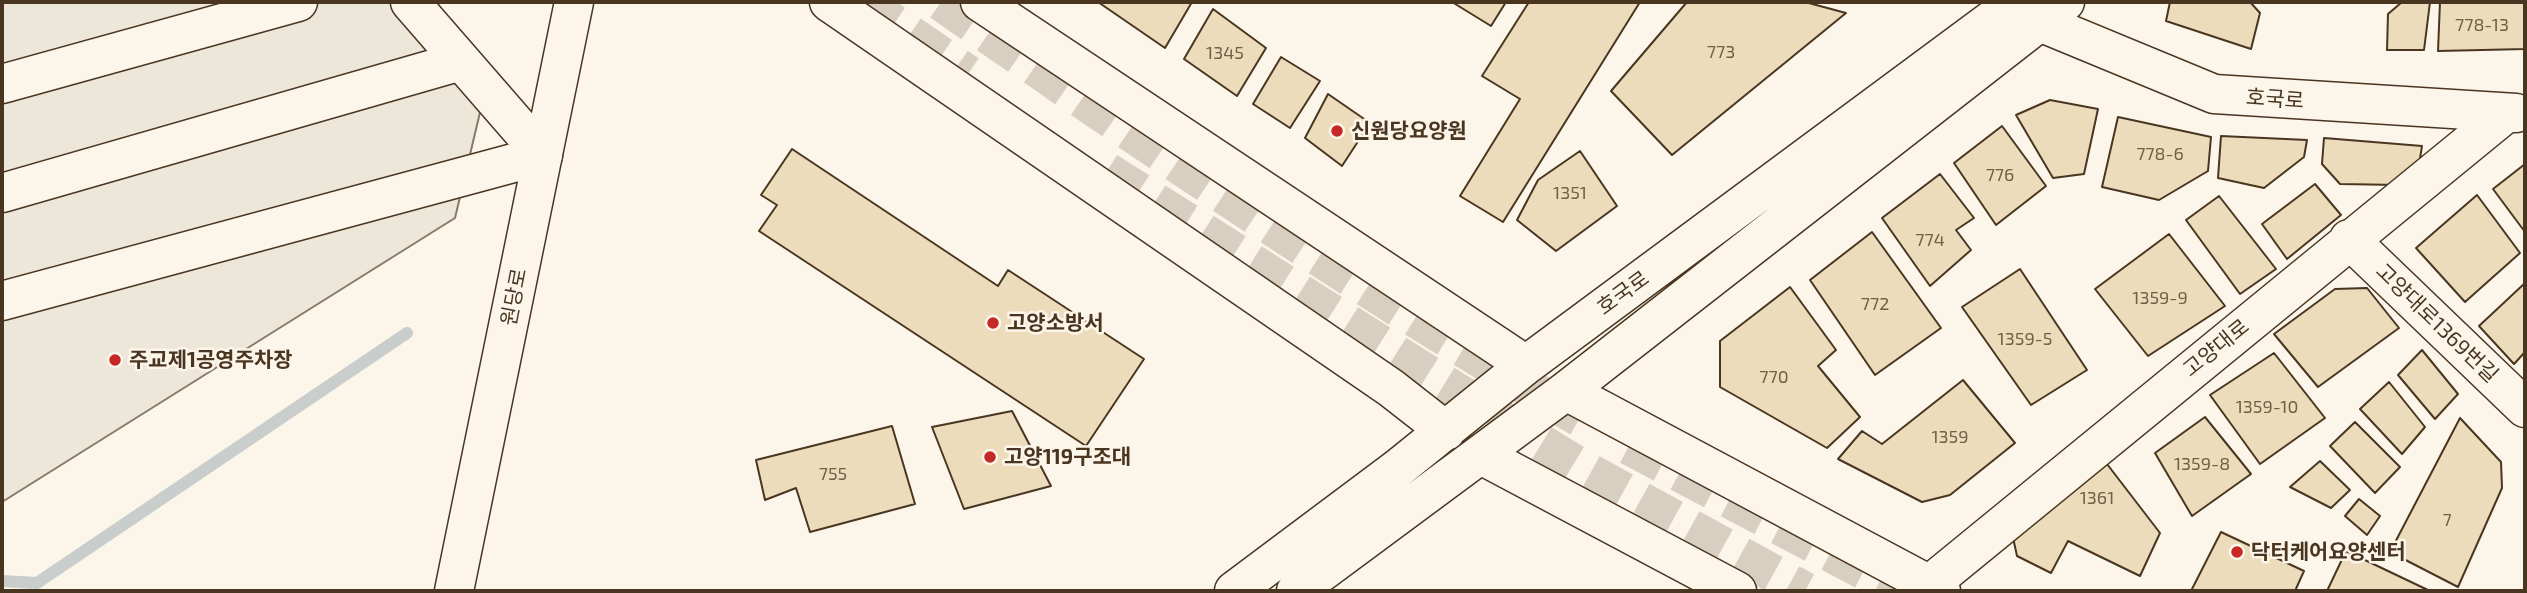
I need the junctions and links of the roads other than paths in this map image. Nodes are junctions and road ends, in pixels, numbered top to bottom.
1 (298, 2) edge
2 (410, 2) edge
3 (574, 2) edge
4 (829, 2) edge
5 (980, 2) edge
6 (2023, 7) edge
7 (461, 61) junction
8 (2, 84) edge
9 (2515, 113) edge
10 (543, 155) junction
11 (2, 193) edge
12 (2349, 239) junction
13 (2, 301) edge
14 (1526, 365) junction
15 (1566, 391) junction
16 (2525, 408) edge
17 (1446, 431) junction
18 (1481, 455) junction
19 (1273, 578) edge
20 (1935, 588) edge
21 (454, 591) edge
22 (1234, 591) edge
23 (1296, 591) edge
24 (1737, 591) edge

1 - 8 main road
2 - 7 main road
3 - 10 main road, 원당로
4 - 17 main road
5 - 14 main road
6 - 9 main road, 호국로
6 - 14 main road, 호국로
6 - 15 main road, 호국로
7 - 10 main road
7 - 11 main road
9 - 12 main road, 고양대로
10 - 13 main road
10 - 21 main road, 원당로
12 - 16 main road, 고양대로1369번길
12 - 20 main road, 고양대로
14 - 15 main road
14 - 17 main road, 호국로
15 - 18 main road, 호국로
15 - 20 main road
17 - 18 main road
17 - 19 main road, 호국로
18 - 23 main road, 호국로
18 - 24 main road
19 - 22 main road, 호국로

